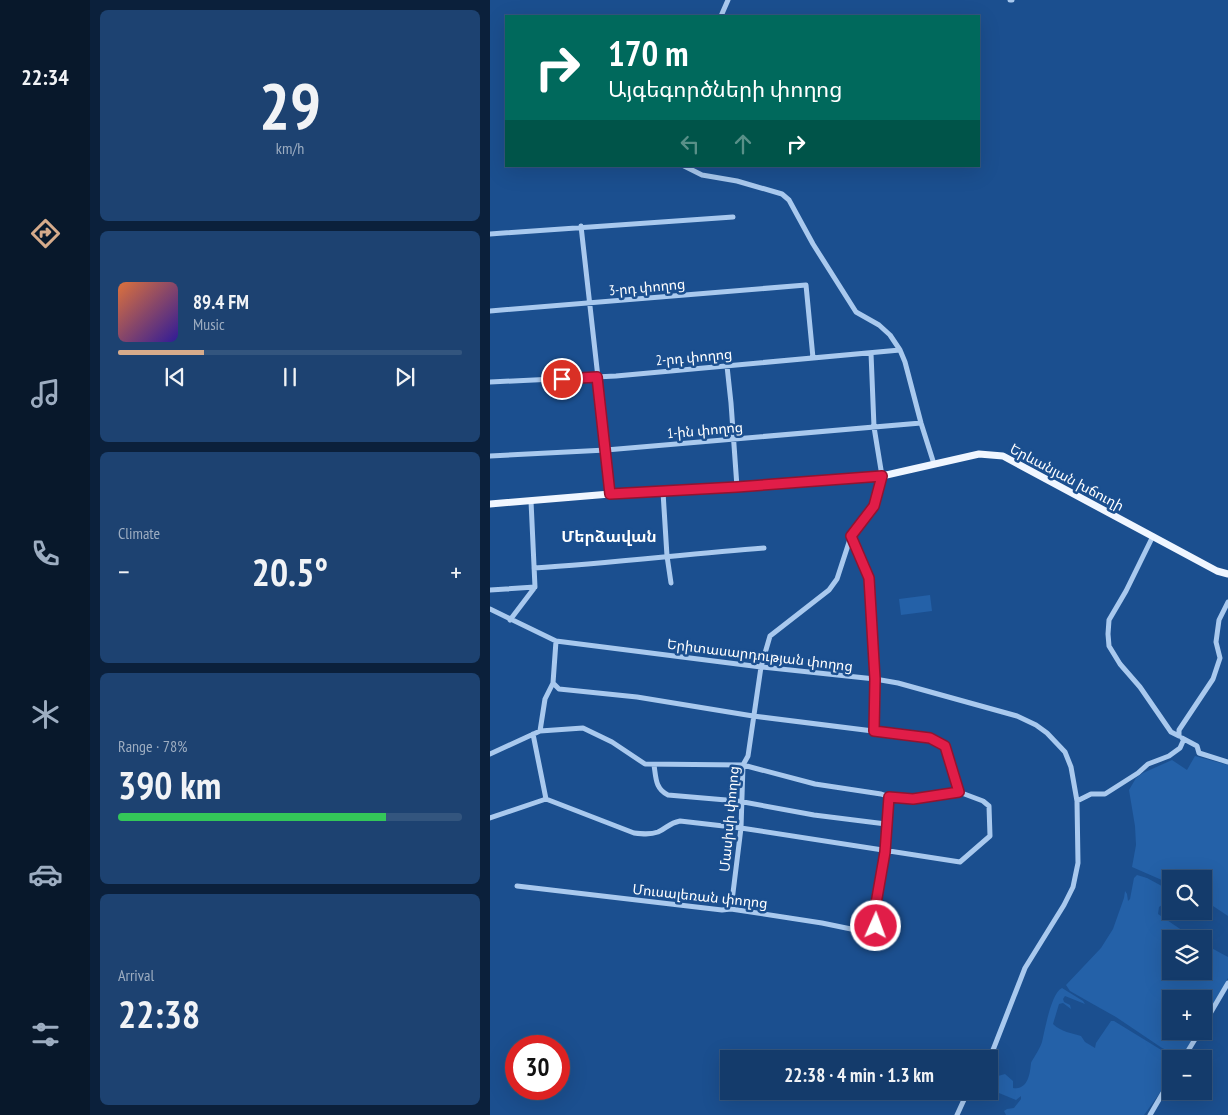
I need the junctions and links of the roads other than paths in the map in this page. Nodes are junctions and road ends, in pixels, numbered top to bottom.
1 (728, 0) edge
2 (721, 15) edge
3 (685, 167) edge
4 (733, 217) dead end
5 (580, 226) junction
6 (490, 234) edge
7 (590, 303) junction
8 (490, 311) edge
9 (900, 350) junction
10 (871, 353) junction
11 (813, 358) junction
12 (726, 366) junction
13 (597, 377) junction
14 (490, 382) edge
15 (921, 423) junction
16 (874, 428) junction
17 (734, 440) junction
18 (606, 450) junction
19 (490, 456) edge
20 (934, 464) junction
21 (882, 476) junction
22 (737, 487) junction
23 (663, 492) junction
24 (610, 494) junction
25 (531, 501) junction
26 (490, 504) edge
27 (851, 536) junction
28 (1153, 536) junction
29 (764, 548) dead end
30 (667, 556) junction
31 (534, 568) junction
32 (1228, 574) edge
33 (671, 583) dead end
34 (535, 587) junction
35 (490, 590) edge
36 (1228, 602) edge
37 (490, 609) edge
38 (510, 620) junction
39 (556, 641) junction
40 (761, 667) junction
41 (875, 679) junction
42 (553, 683) junction
43 (753, 716) junction
44 (540, 730) junction
45 (874, 731) junction
46 (533, 734) junction
47 (1181, 737) junction
48 (490, 754) edge
49 (1228, 762) edge
50 (654, 765) junction
51 (743, 765) junction
52 (959, 792) junction
53 (889, 797) junction
54 (546, 799) junction
55 (1077, 801) junction
56 (742, 802) junction
57 (490, 818) edge
58 (886, 824) junction
59 (741, 828) junction
60 (885, 852) junction
61 (517, 886) dead end
62 (731, 909) junction
63 (1228, 983) edge
64 (1212, 1010) edge
65 (994, 1050) edge
66 (1162, 1094) edge
67 (964, 1100) edge
68 (957, 1115) edge
69 (1150, 1115) edge

1 - 2 street
3 - 9 street
4 - 5 street
5 - 6 street
5 - 7 street
7 - 8 street, 3-րդ փողոց
7 - 11 street, 3-րդ փողոց
7 - 13 street
9 - 10 street, 2-րդ փողոց
9 - 15 street
10 - 11 street, 2-րդ փողոց
10 - 16 street
11 - 12 street, 2-րդ փողոց
12 - 13 street, 2-րդ փողոց
12 - 17 street
13 - 14 street, 2-րդ փողոց
13 - 18 street
15 - 16 street, 1-ին փողոց
15 - 20 street
16 - 17 street, 1-ին փողոց
16 - 21 street
17 - 18 street, 1-ին փողոց
17 - 22 street
18 - 19 street, 1-ին փողոց
18 - 24 street
20 - 21 main road, Երևանյան խճուղի
20 - 28 main road, Երևանյան խճուղի
21 - 22 main road, Երևանյան խճուղի
21 - 27 street, Մասիսի փողոց
22 - 23 main road, Երևանյան խճուղի
23 - 24 main road, Երևանյան խճուղի
23 - 30 street
24 - 25 main road, Երևանյան խճուղի
25 - 26 main road, Երևանյան խճուղի
25 - 31 street
27 - 40 street, Մասիսի փողոց
27 - 41 street
28 - 32 main road, Երևանյան խճուղի
28 - 47 street
29 - 30 street
30 - 31 street
30 - 33 street
31 - 34 street
34 - 35 street
34 - 38 street
36 - 47 street
37 - 38 street, Երիտասարդության փողոց
38 - 39 street, Երիտասարդության փողոց
39 - 40 street, Երիտասարդության փողոց
39 - 42 street
40 - 41 street, Երիտասարդության փողոց
40 - 43 street, Մասիսի փողոց
41 - 45 street
41 - 55 street, Երիտասարդության փողոց
42 - 43 street
42 - 44 street
43 - 45 street
43 - 51 street, Մասիսի փողոց
44 - 46 street
44 - 50 street
45 - 52 street
46 - 48 street
46 - 54 street
47 - 49 street
47 - 55 street
50 - 51 street
50 - 56 street
51 - 53 street
51 - 56 street, Մասիսի փողոց
52 - 53 street
52 - 60 street
53 - 58 street
54 - 57 street
54 - 59 street
55 - 65 street, Երիտասարդության փողոց
56 - 58 street
56 - 59 street, Մասիսի փողոց
58 - 60 street
59 - 60 street
59 - 62 street, Մասիսի փողոց
60 - 62 street, Մուսալեռան փողոց
61 - 62 street, Մուսալեռան փողոց
63 - 64 street
66 - 69 street
67 - 68 street

